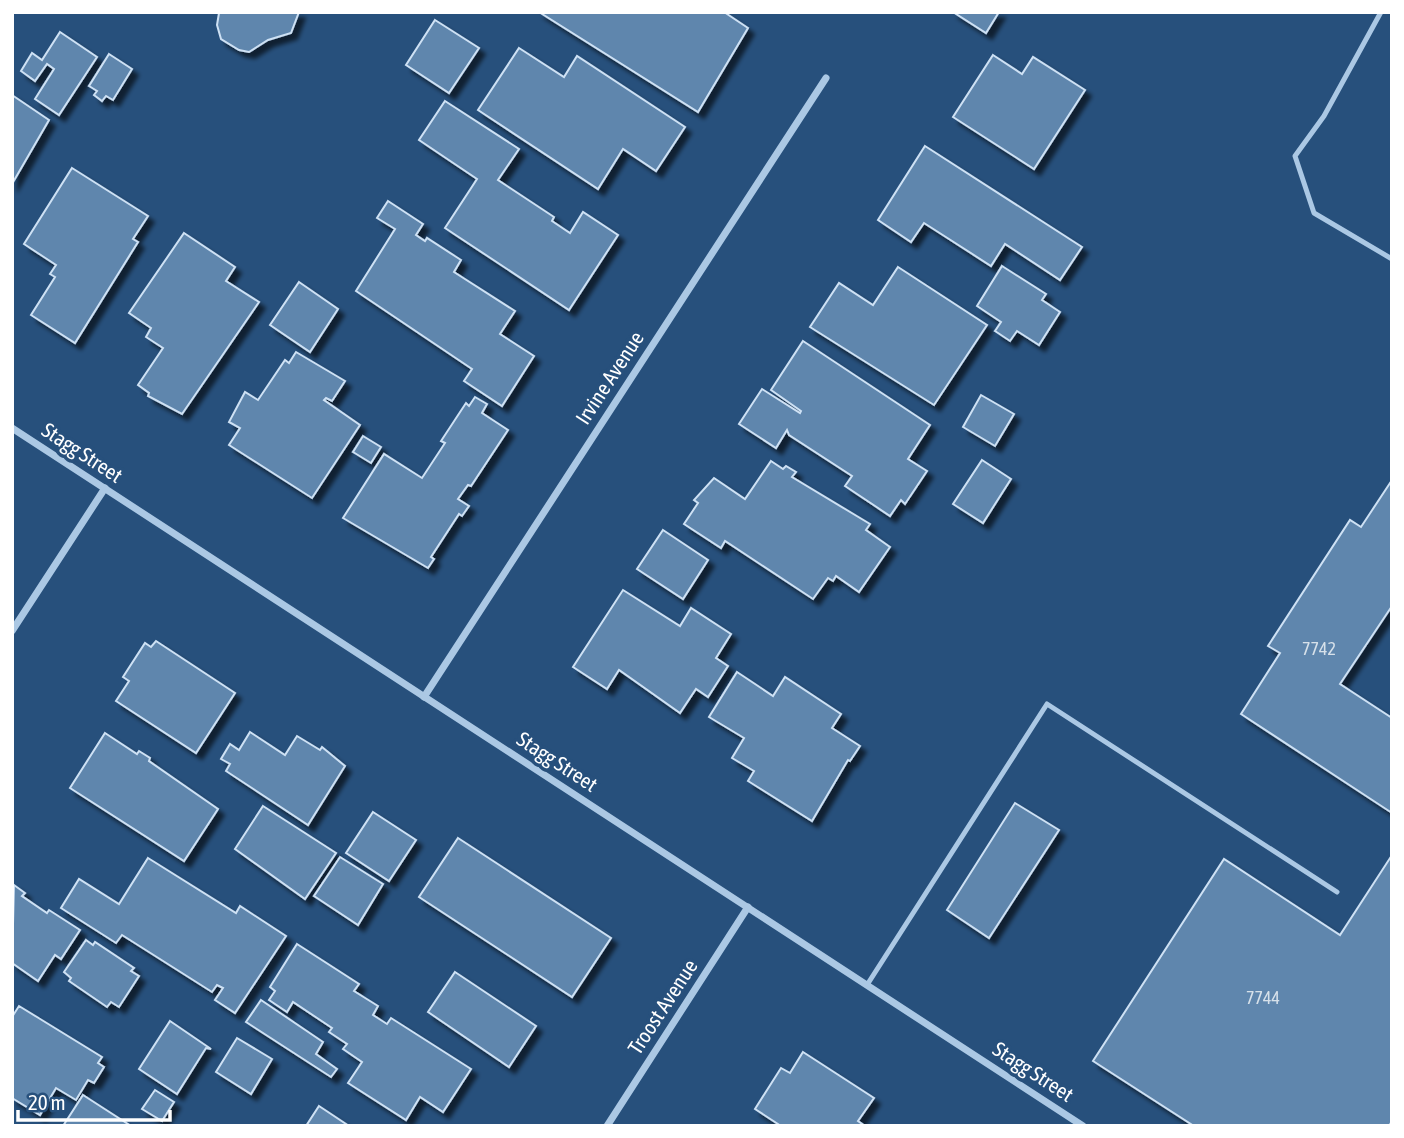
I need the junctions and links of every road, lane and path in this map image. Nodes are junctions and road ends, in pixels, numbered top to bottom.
1 (1381, 12) edge
2 (825, 78) dead end
3 (1392, 259) edge
4 (12, 428) edge
5 (105, 488) junction
6 (12, 631) edge
7 (424, 697) junction
8 (1337, 892) dead end
9 (748, 907) junction
10 (867, 985) junction
11 (607, 1126) edge
12 (1083, 1126) edge

1 - 3 lane
2 - 7 street, Irvine Avenue
4 - 5 street, Stagg Street
5 - 6 street
5 - 7 street, Stagg Street
7 - 9 street, Stagg Street
8 - 10 lane
9 - 10 street, Stagg Street
9 - 11 street, Troost Avenue
10 - 12 street, Stagg Street

